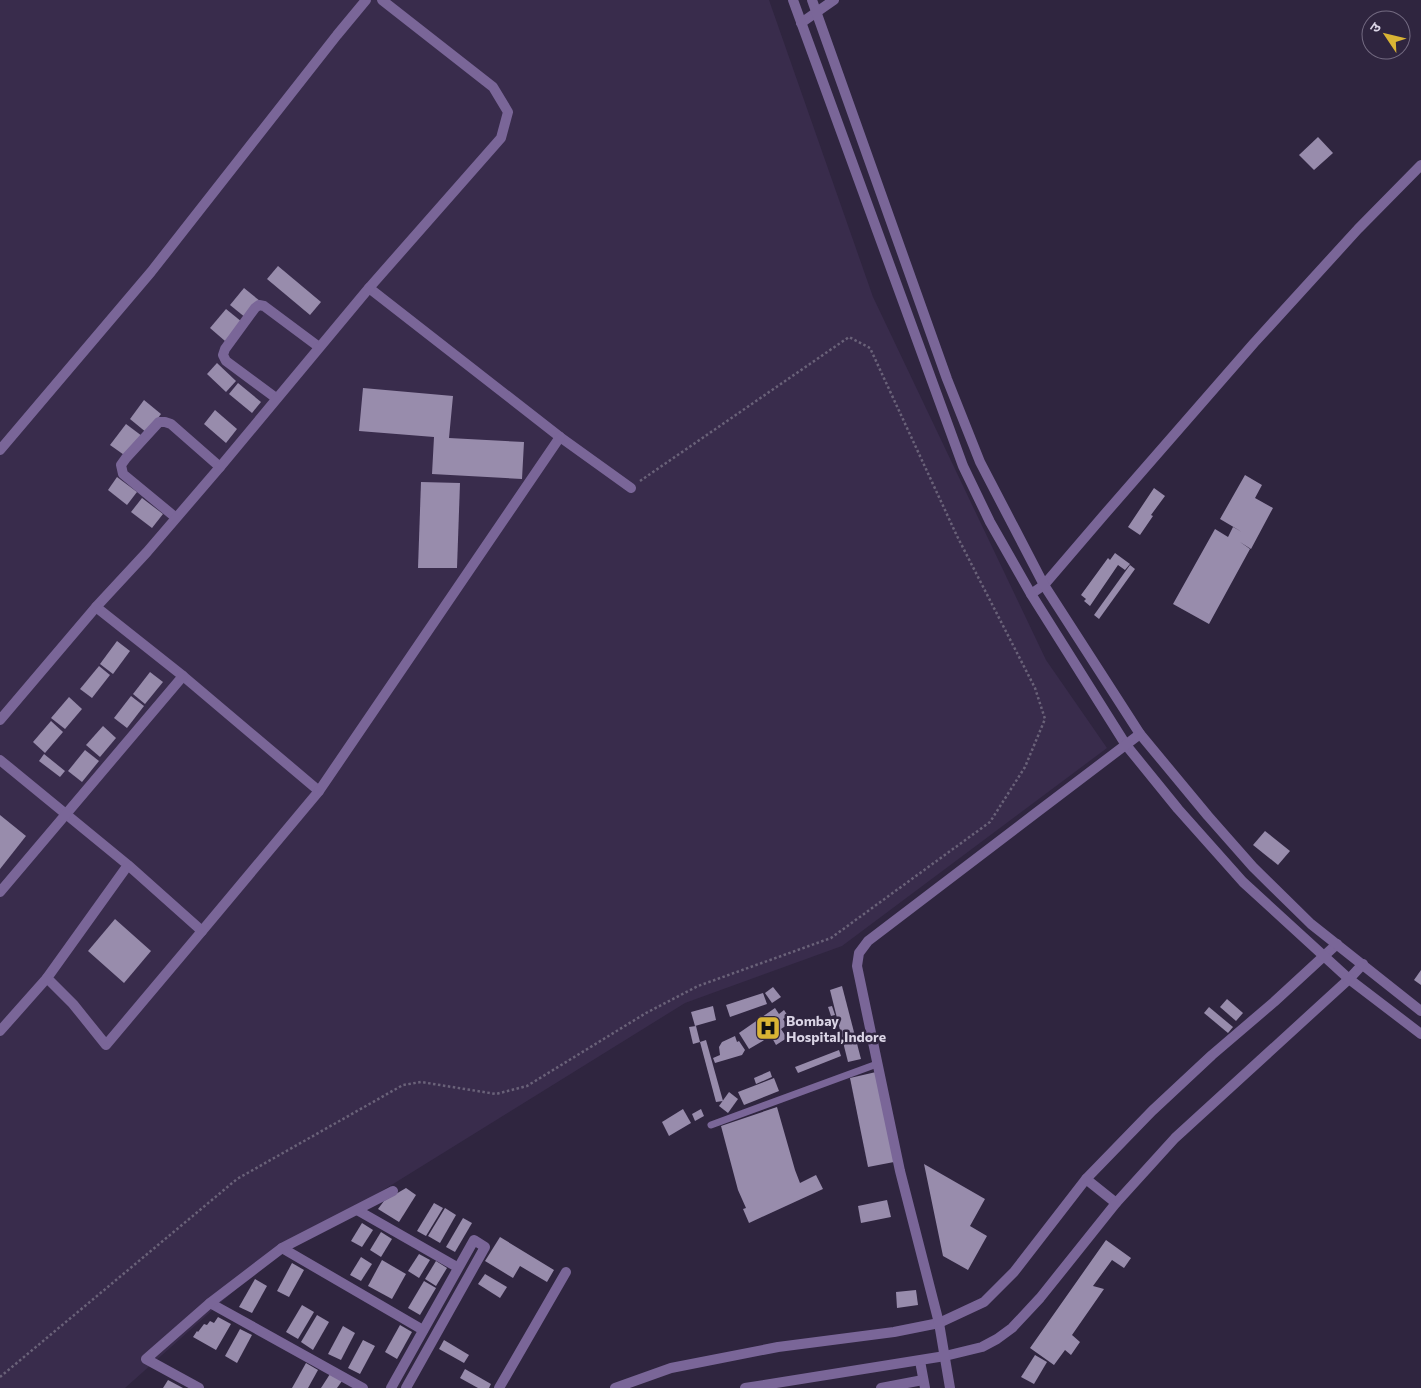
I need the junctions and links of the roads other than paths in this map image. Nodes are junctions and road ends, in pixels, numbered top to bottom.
1 (366, 0) edge
2 (382, 0) edge
3 (793, 0) edge
4 (812, 0) edge
5 (834, 0) edge
6 (816, 12) junction
7 (801, 23) junction
8 (1421, 165) edge
9 (369, 288) junction
10 (319, 348) junction
11 (276, 398) junction
12 (560, 437) junction
13 (0, 450) edge
14 (220, 467) junction
15 (631, 488) road end
16 (175, 517) junction
17 (1044, 585) junction
18 (1030, 594) junction
19 (96, 607) junction
20 (183, 676) junction
21 (0, 720) edge
22 (1140, 734) junction
23 (1126, 745) junction
24 (0, 760) edge
25 (319, 791) junction
26 (66, 814) junction
27 (128, 866) junction
28 (0, 892) edge
29 (202, 931) junction
30 (1337, 944) junction
31 (1324, 956) junction
32 (1363, 964) junction
33 (47, 978) junction
34 (1349, 979) junction
35 (1421, 1011) edge
36 (0, 1031) edge
37 (1421, 1034) edge
38 (877, 1064) junction
39 (711, 1124) dead end
40 (1086, 1179) junction
41 (393, 1191) dead end
42 (1116, 1203) junction
43 (357, 1210) junction
44 (282, 1248) junction
45 (457, 1268) junction
46 (566, 1272) dead end
47 (210, 1303) junction
48 (939, 1322) junction
49 (423, 1330) junction
50 (945, 1356) junction
51 (920, 1361) junction
52 (924, 1384) edge
53 (199, 1388) edge
54 (363, 1388) edge
55 (391, 1388) edge
56 (406, 1388) edge
57 (499, 1388) edge
58 (615, 1388) edge
59 (746, 1388) edge
60 (881, 1388) edge
61 (950, 1388) edge

1 - 13 street
2 - 9 street
3 - 7 street
4 - 6 street
5 - 6 street
6 - 7 street
6 - 17 street
7 - 18 street
8 - 17 street
9 - 10 street
9 - 12 street
10 - 11 street
10 - 11 street
11 - 14 street
12 - 15 street
12 - 25 street
14 - 16 street
14 - 16 street
16 - 19 street
17 - 18 street
17 - 22 street
18 - 23 street
19 - 20 street
19 - 21 street
20 - 25 street
20 - 26 street
22 - 23 street
22 - 30 street
23 - 31 street
23 - 38 street
24 - 26 street
25 - 29 street
26 - 27 street
26 - 28 street
27 - 29 street
27 - 33 street
29 - 33 street
30 - 31 street
30 - 32 street
31 - 34 street
31 - 40 street
32 - 34 street
32 - 35 street
33 - 36 street
34 - 37 street
34 - 42 street
38 - 39 lane
38 - 48 street
40 - 42 street
40 - 48 street
41 - 43 street
42 - 50 street
43 - 44 street
43 - 45 street
44 - 47 street
44 - 49 street
45 - 49 street
45 - 56 street
46 - 57 street
47 - 53 street
47 - 54 street
48 - 50 street
48 - 58 street
49 - 55 street
50 - 51 street
50 - 61 street
51 - 52 street
51 - 59 street
52 - 60 street

